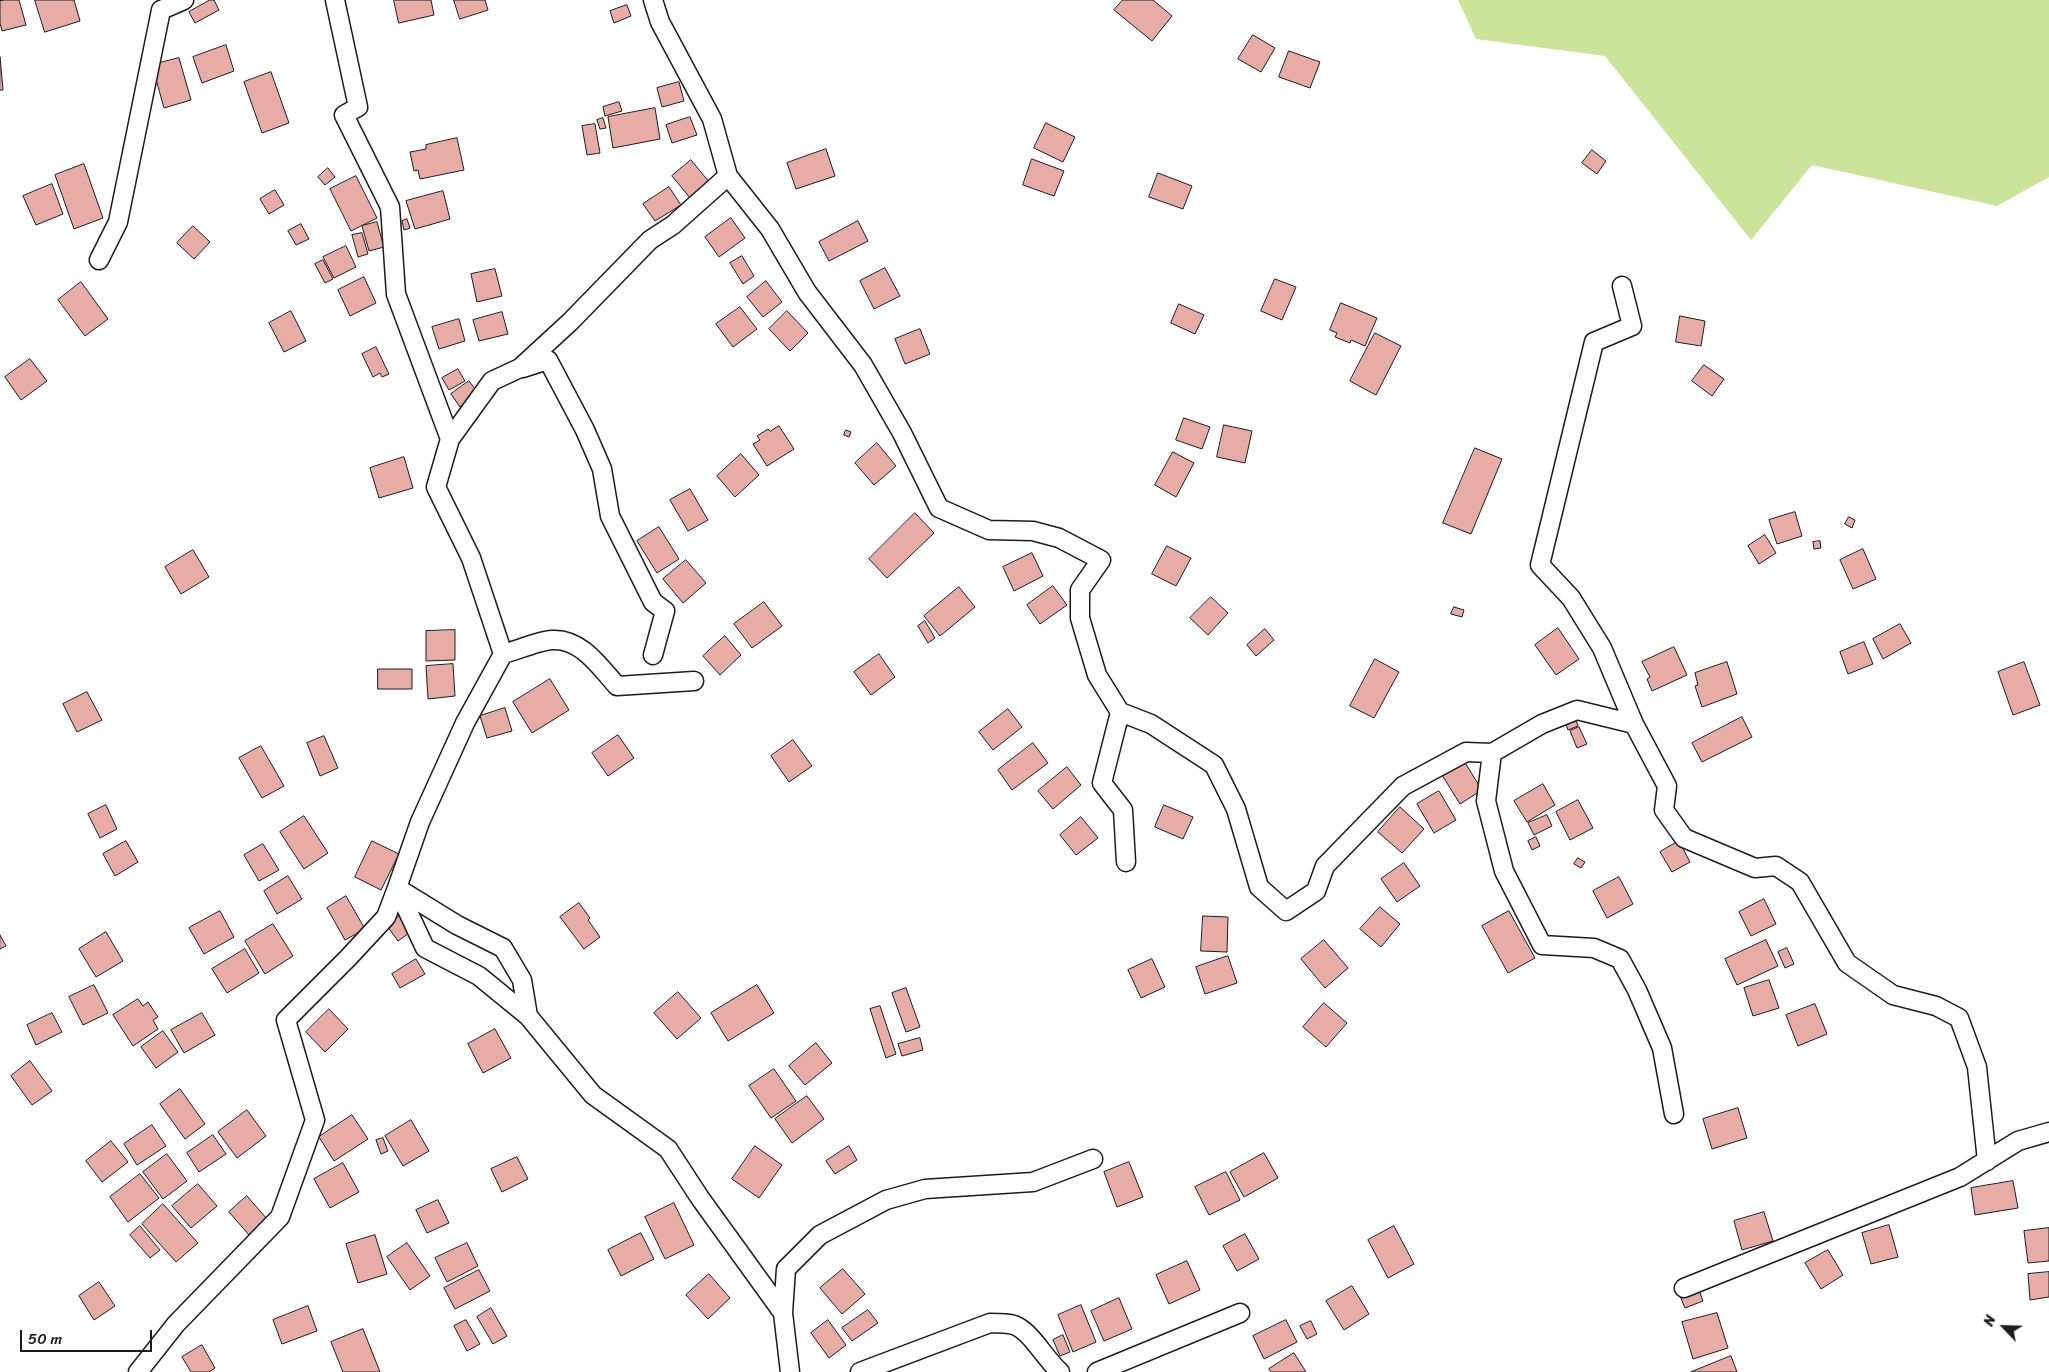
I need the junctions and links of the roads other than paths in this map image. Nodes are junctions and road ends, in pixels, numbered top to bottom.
1 (184, 0) edge
2 (335, 0) edge
3 (653, 0) edge
4 (728, 176) junction
5 (100, 260) dead end
6 (1622, 286) dead end
7 (520, 368) junction
8 (450, 439) junction
9 (503, 654) junction
10 (653, 655) dead end
11 (694, 681) dead end
12 (1120, 712) junction
13 (1634, 724) junction
14 (1492, 753) junction
15 (1126, 862) dead end
16 (397, 888) junction
17 (528, 1016) junction
18 (1674, 1114) dead end
19 (2049, 1132) edge
20 (1093, 1159) dead end
21 (1987, 1161) junction
22 (1684, 1288) dead end
23 (783, 1313) junction
24 (1240, 1314) dead end
25 (138, 1372) edge
26 (790, 1372) edge
27 (860, 1372) edge
28 (1060, 1372) edge
29 (1097, 1372) edge

1 - 5 street
2 - 8 street
3 - 4 street
4 - 7 street
4 - 12 street
6 - 13 street
7 - 8 street
7 - 10 street
8 - 9 street
9 - 11 street
9 - 16 street
12 - 14 street
12 - 15 street
13 - 14 street
13 - 21 street
14 - 18 street
16 - 17 street
16 - 17 street
16 - 25 street
17 - 23 street
19 - 21 street
20 - 23 street
21 - 22 street
23 - 26 street
24 - 29 street
27 - 28 street

